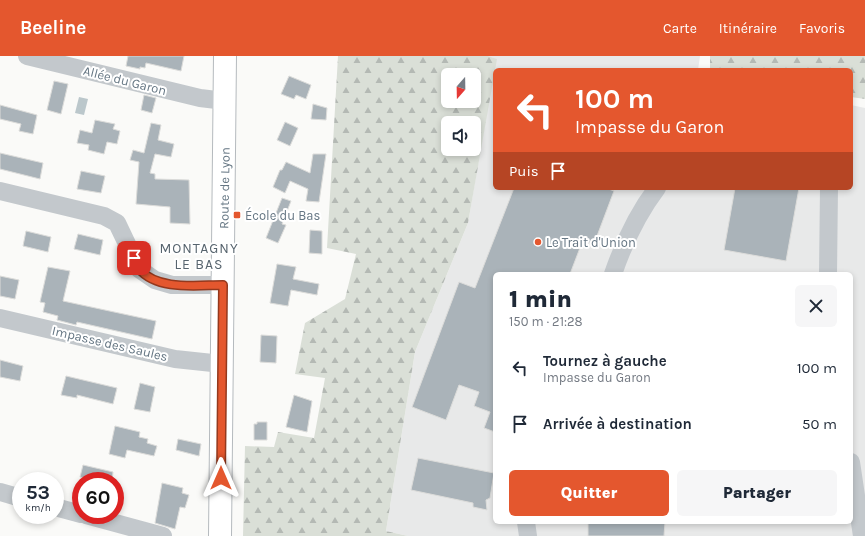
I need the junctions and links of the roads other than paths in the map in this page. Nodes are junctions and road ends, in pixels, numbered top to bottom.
1 (225, 56) edge
2 (36, 57) edge
3 (225, 101) junction
4 (656, 190) edge
5 (829, 190) edge
6 (0, 192) edge
7 (614, 272) edge
8 (828, 272) edge
9 (223, 285) junction
10 (0, 318) edge
11 (222, 364) junction
12 (853, 475) edge
13 (0, 492) edge
14 (12, 495) edge
15 (119, 524) edge
16 (526, 524) edge
17 (163, 536) edge
18 (220, 536) edge
19 (528, 536) edge
20 (862, 536) edge

1 - 3 main road, Route de Lyon
2 - 3 street, Allée du Garon
3 - 9 main road, Route de Lyon
4 - 7 street
5 - 8 street
6 - 9 street
9 - 11 main road, Route de Lyon
10 - 11 street, Impasse des Saules
11 - 18 main road, Route de Lyon
12 - 20 street
13 - 14 street
15 - 17 street
16 - 19 street

